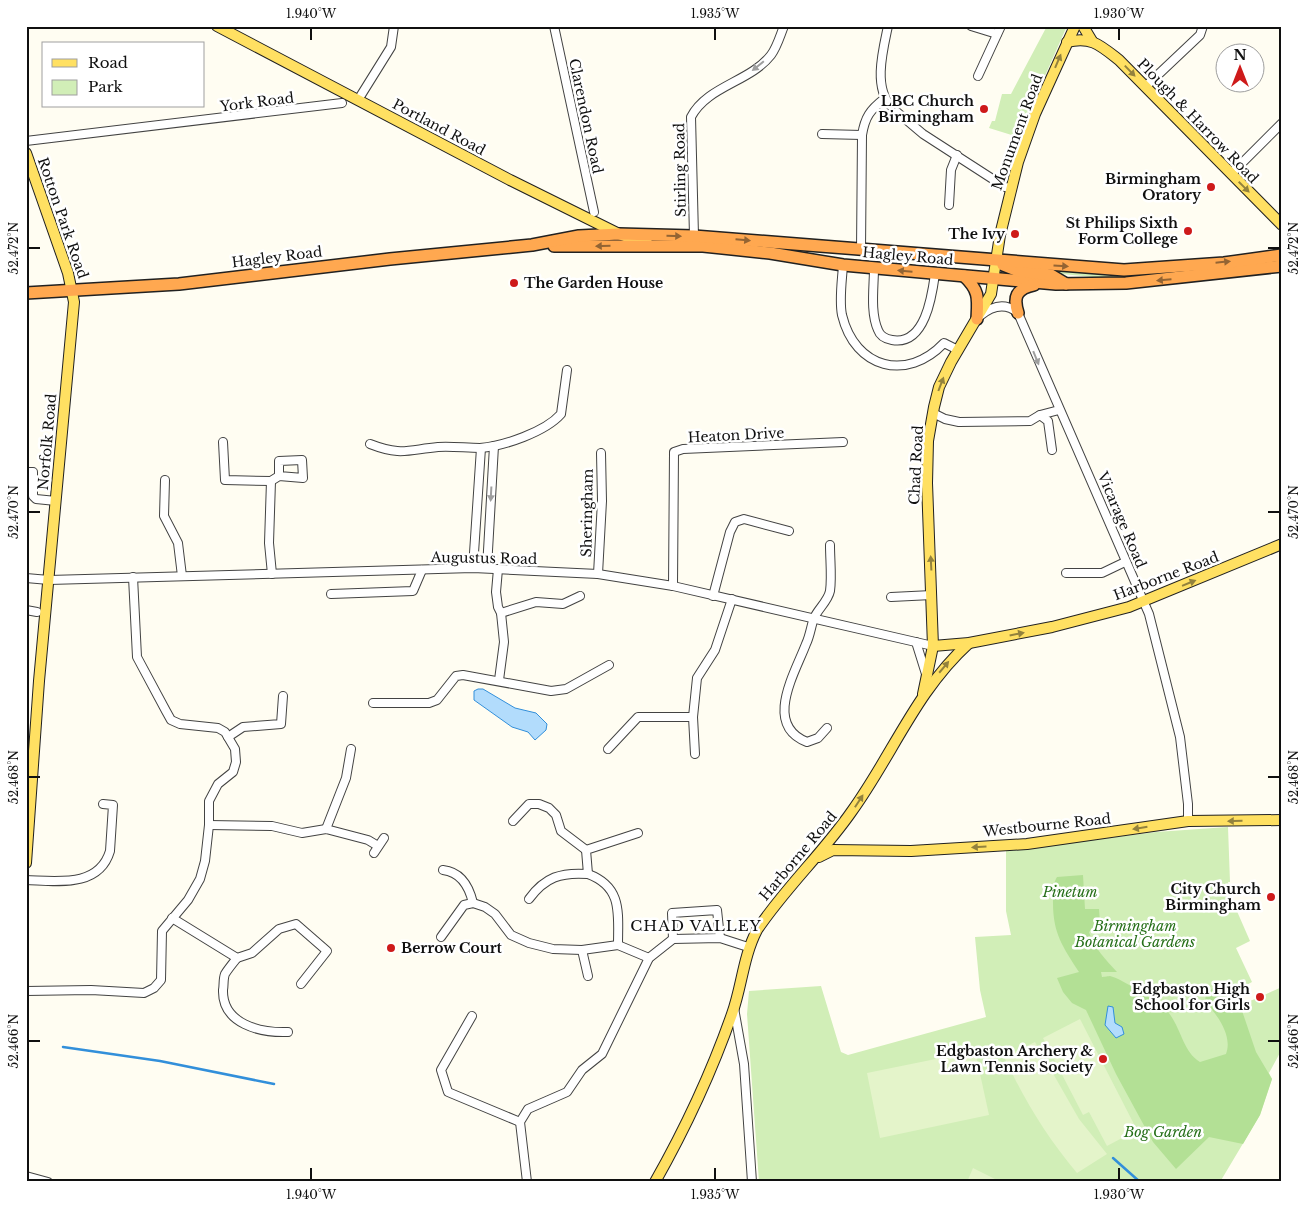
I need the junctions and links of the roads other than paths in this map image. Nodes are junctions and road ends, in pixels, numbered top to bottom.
1 (217, 26) edge
2 (394, 26) edge
3 (554, 26) edge
4 (784, 26) edge
5 (888, 26) edge
6 (971, 26) edge
7 (1001, 26) edge
8 (1075, 26) edge
9 (1083, 26) edge
10 (1203, 26) edge
11 (997, 34) junction
12 (1092, 41) junction
13 (1067, 42) junction
14 (978, 76) dead end
15 (1145, 87) junction
16 (358, 100) junction
17 (884, 100) junction
18 (342, 103) dead end
19 (1282, 123) edge
20 (822, 134) dead end
21 (862, 134) junction
22 (26, 141) edge
23 (26, 153) edge
24 (957, 155) junction
25 (1230, 174) junction
26 (1011, 188) junction
27 (949, 205) dead end
28 (594, 212) dead end
29 (1282, 225) edge
30 (619, 234) junction
31 (694, 236) junction
32 (652, 245) junction
33 (532, 246) junction
34 (862, 251) junction
35 (1282, 255) edge
36 (995, 261) junction
37 (843, 265) junction
38 (1282, 266) edge
39 (874, 268) junction
40 (1124, 270) junction
41 (935, 274) junction
42 (964, 276) junction
43 (994, 280) junction
44 (1126, 283) junction
45 (1043, 284) junction
46 (1066, 285) junction
47 (74, 292) junction
48 (26, 293) edge
49 (1018, 313) junction
50 (977, 319) junction
51 (958, 350) junction
52 (567, 370) dead end
53 (1059, 410) junction
54 (933, 413) junction
55 (1040, 415) junction
56 (224, 442) dead end
57 (843, 442) dead end
58 (370, 444) dead end
59 (494, 446) junction
60 (481, 448) junction
61 (1052, 450) dead end
62 (601, 452) dead end
63 (26, 472) edge
64 (279, 476) dead end
65 (165, 480) dead end
66 (271, 481) junction
67 (56, 501) junction
68 (789, 531) dead end
69 (1282, 544) edge
70 (830, 545) dead end
71 (1125, 562) junction
72 (473, 568) junction
73 (487, 568) junction
74 (498, 569) junction
75 (422, 570) junction
76 (1066, 573) dead end
77 (272, 574) junction
78 (598, 574) junction
79 (182, 576) junction
80 (133, 577) junction
81 (26, 578) edge
82 (49, 580) junction
83 (674, 586) junction
84 (331, 594) dead end
85 (932, 595) junction
86 (580, 596) dead end
87 (713, 596) junction
88 (891, 597) dead end
89 (732, 599) junction
90 (1144, 602) junction
91 (26, 610) edge
92 (37, 612) dead end
93 (501, 613) junction
94 (814, 618) junction
95 (916, 642) junction
96 (969, 643) junction
97 (929, 646) junction
98 (609, 665) dead end
99 (927, 678) junction
100 (499, 680) junction
101 (923, 694) junction
102 (284, 696) dead end
103 (373, 703) dead end
104 (693, 717) junction
105 (827, 728) dead end
106 (228, 737) junction
107 (351, 749) dead end
108 (608, 749) dead end
109 (695, 754) dead end
110 (30, 756) edge
111 (103, 804) dead end
112 (1282, 820) edge
113 (513, 821) dead end
114 (1188, 821) junction
115 (209, 825) junction
116 (326, 829) junction
117 (638, 833) dead end
118 (384, 838) dead end
119 (832, 845) junction
120 (586, 850) junction
121 (26, 863) edge
122 (443, 870) dead end
123 (588, 874) junction
124 (26, 880) edge
125 (529, 899) dead end
126 (473, 903) junction
127 (172, 918) junction
128 (441, 937) dead end
129 (720, 938) junction
130 (673, 939) junction
131 (618, 945) junction
132 (748, 947) junction
133 (582, 950) junction
134 (236, 958) junction
135 (649, 958) junction
136 (588, 976) dead end
137 (302, 984) dead end
138 (26, 992) edge
139 (734, 1008) junction
140 (472, 1016) dead end
141 (288, 1032) dead end
142 (520, 1122) junction
143 (26, 1176) edge
144 (48, 1182) edge
145 (527, 1182) edge
146 (655, 1182) edge
147 (752, 1182) edge

1 - 16 main road, Portland Road
2 - 16 street
3 - 28 street, Clarendon Road
4 -> 31 street, Stirling Road
5 - 17 street
6 - 11 street
7 - 11 street
8 - 13 main road, Monument Road
9 - 12 main road, Plough & Harrow Road
10 - 15 street
11 - 14 street
12 - 13 main road
12 -> 15 main road, Plough & Harrow Road
26 -> 13 main road, Monument Road
15 - 25 main road, Plough & Harrow Road
16 - 30 main road, Portland Road
17 - 21 street
17 - 24 street
18 - 22 street, York Road
19 - 25 street
20 - 21 street
21 - 34 street
23 - 47 main road, Rotton Park Road
24 - 26 street
24 - 27 street
25 -> 29 main road, Plough & Harrow Road
26 - 36 main road, Monument Road
30 -> 31 highway, Hagley Road
30 - 32 main road, Portland Road
30 - 33 highway, Hagley Road
31 -> 34 highway, Hagley Road
32 -> 33 highway, Hagley Road
32 - 37 highway, Hagley Road
33 - 47 highway, Hagley Road
34 - 36 highway, Hagley Road
34 - 39 highway
40 -> 35 highway, Hagley Road
36 -> 40 highway, Hagley Road
36 - 43 main road, Monument Road
36 - 46 highway
37 - 39 highway, Hagley Road
37 - 51 street
38 -> 44 highway, Hagley Road
41 -> 39 highway, Hagley Road
39 - 41 street
40 - 44 highway
41 - 42 highway, Hagley Road
42 - 43 highway, Hagley Road
42 - 50 highway
43 - 45 highway, Hagley Road
43 - 50 main road, Chad Road
44 - 46 highway, Hagley Road
45 - 46 highway, Hagley Road
45 - 49 highway
47 - 48 highway, Hagley Road
47 - 67 main road, Norfolk Road
49 - 50 street
49 -> 53 street, Vicarage Road
50 - 51 main road, Chad Road
54 -> 51 main road, Chad Road
52 - 59 street
53 - 55 street
53 - 71 street, Vicarage Road
54 - 55 street
85 -> 54 main road, Chad Road
55 - 61 street
56 - 66 street
57 - 83 street, Heaton Drive
58 - 60 street
59 - 60 street
59 -> 73 street
60 - 72 street
62 - 78 street, Sheringham
63 - 67 street
64 - 66 street
65 - 79 street
66 - 77 street
67 - 82 main road, Norfolk Road
68 - 87 street
90 -> 69 main road, Harborne Road
70 - 94 street
71 - 76 street
71 - 90 street, Vicarage Road
72 - 73 street, Augustus Road
72 - 75 street, Augustus Road
73 - 74 street, Augustus Road
74 - 78 street, Augustus Road
74 - 93 street
75 - 77 street, Augustus Road
75 - 84 street
77 - 79 street, Augustus Road
78 - 83 street, Augustus Road
79 - 80 street, Augustus Road
80 - 82 street, Augustus Road
80 - 106 street
81 - 82 street, Augustus Road
82 - 110 main road, Norfolk Road
83 - 87 street, Augustus Road
85 - 88 street
85 - 97 main road, Chad Road
86 - 93 street
87 - 89 street, Augustus Road
89 - 94 street, Augustus Road
89 - 104 street
96 -> 90 main road, Harborne Road
90 - 114 street, Vicarage Road
91 - 92 street
93 - 100 street
94 - 95 street, Augustus Road
94 - 105 street
95 - 97 street, Augustus Road
95 - 99 street
96 - 97 main road, Harborne Road
101 -> 96 main road, Harborne Road
97 - 99 main road, Harborne Road
98 - 100 street
99 - 101 main road, Harborne Road
100 - 103 street
119 -> 101 main road, Harborne Road
102 - 106 street
104 - 108 street
104 - 109 street
106 - 115 street
107 - 116 street
110 - 121 main road, Norfolk Road
111 - 124 street
112 -> 114 main road, Westbourne Road
113 - 120 street
114 -> 119 main road, Westbourne Road
115 - 116 street
115 - 127 street
116 - 118 street
117 - 120 street
119 - 132 main road, Harborne Road
120 - 123 street
122 - 126 street
123 - 125 street
123 - 131 street
126 - 128 street
126 - 133 street
127 - 134 street
127 - 138 street
129 - 130 street
129 - 130 street
129 - 132 street
130 - 135 street
131 - 133 street
131 - 135 street
132 - 139 main road, Harborne Road
133 - 136 street
134 - 137 street
134 - 141 street
135 - 142 street
139 - 146 main road, Harborne Road
139 - 147 street
140 - 142 street
142 - 145 street
143 - 144 street

